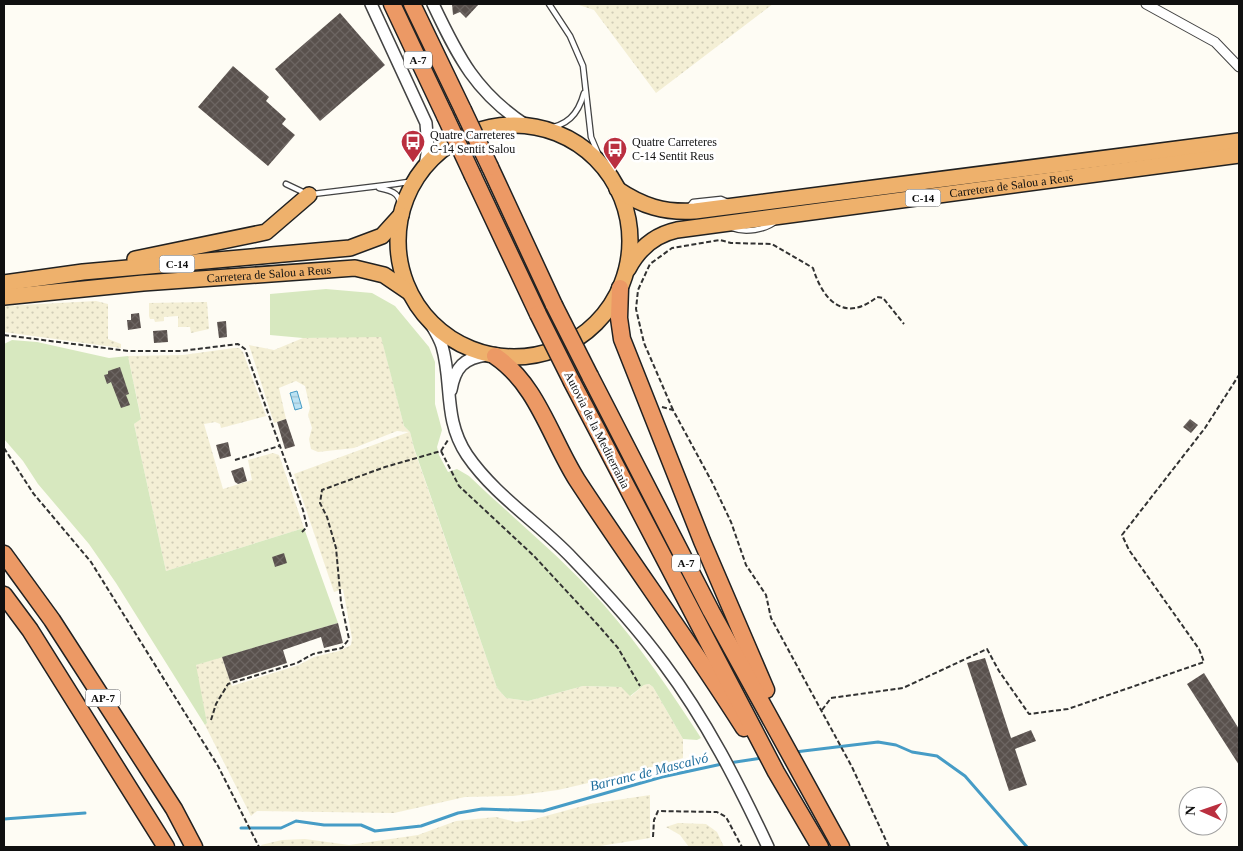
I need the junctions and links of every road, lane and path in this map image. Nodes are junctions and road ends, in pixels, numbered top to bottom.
1 (371, 4) edge
2 (392, 4) edge
3 (412, 4) edge
4 (433, 4) edge
5 (549, 4) edge
6 (1146, 4) edge
7 (1239, 67) edge
8 (585, 89) junction
9 (527, 126) junction
10 (544, 129) junction
11 (1239, 141) edge
12 (1239, 155) edge
13 (605, 170) junction
14 (422, 171) junction
15 (286, 184) dead end
16 (373, 186) junction
17 (617, 189) junction
18 (309, 194) junction
19 (401, 213) junction
20 (83, 272) junction
21 (622, 281) junction
22 (4, 283) edge
23 (409, 292) junction
24 (4, 297) edge
25 (428, 319) junction
26 (904, 324) dead end
27 (4, 335) edge
28 (491, 355) junction
29 (1239, 375) edge
30 (648, 402) junction
31 (449, 406) junction
32 (673, 410) junction
33 (456, 434) junction
34 (279, 446) junction
35 (4, 448) edge
36 (441, 451) junction
37 (235, 460) dead end
38 (302, 532) dead end
39 (4, 554) edge
40 (4, 595) edge
41 (640, 686) dead end
42 (822, 710) junction
43 (211, 720) dead end
44 (754, 736) junction
45 (791, 753) junction
46 (653, 837) dead end
47 (166, 847) edge
48 (194, 847) edge
49 (259, 847) edge
50 (742, 847) edge
51 (768, 847) edge
52 (820, 847) edge
53 (840, 847) edge
54 (889, 847) edge

1 - 14 street
2 - 44 highway, Autovia de la Mediterrània / A-7, bridge
3 - 45 highway, Autovia de la Mediterrània / A-7, bridge
4 - 9 street
5 - 8 lane
6 - 7 street
8 - 10 lane
8 - 13 lane
9 - 10 highway, C-14
9 - 14 highway, C-14
10 - 13 highway, C-14
11 - 17 highway, C-14
12 - 21 highway, Carretera de Salou a Reus / C-14
13 - 17 highway, C-14
14 - 16 lane
14 - 19 highway, C-14
15 - 18 lane
16 - 18 lane
16 - 19 lane
17 - 21 highway, C-14
18 - 20 highway
19 - 20 highway, C-14
19 - 23 highway, C-14
20 - 22 highway, C-14
21 - 28 highway, C-14
21 - 30 highway
23 - 24 highway, Carretera de Salou a Reus / C-14
23 - 25 highway, C-14
25 - 28 highway, C-14
25 - 31 street
26 - 32 path
27 - 34 path
28 - 31 street
28 - 44 highway
29 - 42 path
30 - 32 path
30 - 45 highway
31 - 33 street
32 - 42 path
33 - 36 path
33 - 51 street
34 - 37 path
34 - 38 path
35 - 49 path
36 - 41 path
36 - 43 path
39 - 48 highway, AP-7
40 - 47 highway, AP-7
42 - 54 path
44 - 52 highway, Autovia de la Mediterrània / A-7
45 - 53 highway, Autovia de la Mediterrània / A-7
46 - 50 path

